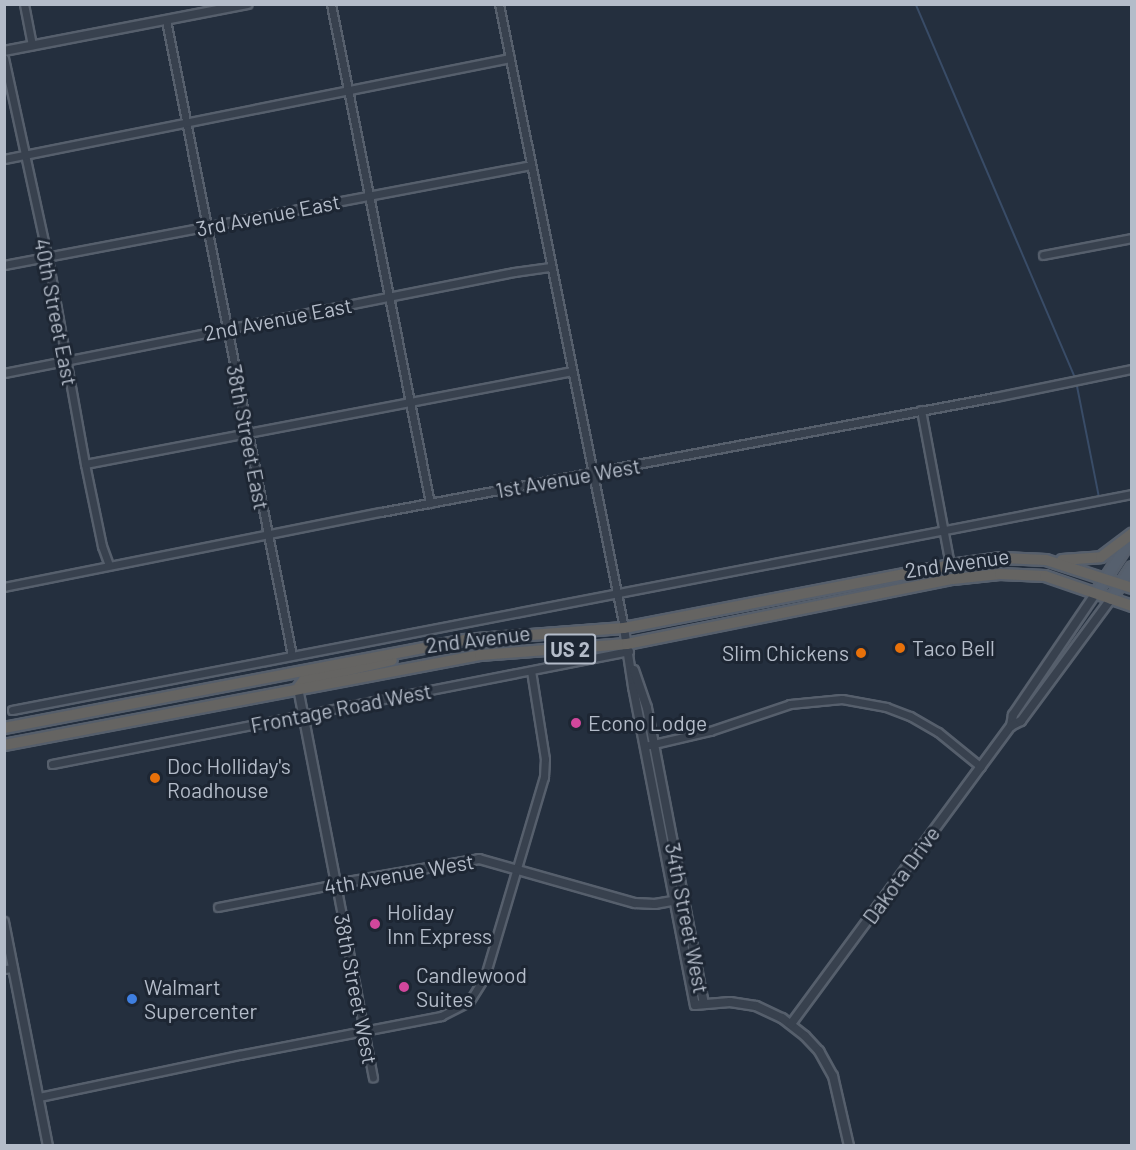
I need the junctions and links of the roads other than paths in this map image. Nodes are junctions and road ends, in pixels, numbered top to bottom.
1 (24, 4) edge
2 (247, 4) edge
3 (331, 4) edge
4 (499, 4) edge
5 (166, 20) junction
6 (32, 45) junction
7 (4, 51) edge
8 (4, 58) edge
9 (510, 58) junction
10 (348, 92) junction
11 (186, 124) junction
12 (24, 155) junction
13 (4, 159) edge
14 (531, 165) junction
15 (369, 195) junction
16 (206, 226) junction
17 (1131, 238) edge
18 (1043, 255) dead end
19 (47, 257) junction
20 (4, 265) edge
21 (551, 267) junction
22 (389, 297) junction
23 (227, 331) junction
24 (66, 361) junction
25 (1131, 369) edge
26 (572, 371) junction
27 (4, 374) edge
28 (410, 401) junction
29 (921, 410) junction
30 (248, 433) junction
31 (85, 464) junction
32 (594, 473) junction
33 (1131, 494) edge
34 (430, 503) junction
35 (943, 530) junction
36 (268, 536) junction
37 (1131, 536) edge
38 (1046, 560) junction
39 (950, 565) junction
40 (109, 566) junction
41 (1131, 567) edge
42 (1106, 577) junction
43 (1120, 583) junction
44 (4, 587) edge
45 (1131, 588) edge
46 (618, 593) junction
47 (1096, 593) junction
48 (1111, 599) junction
49 (1131, 606) edge
50 (624, 628) junction
51 (492, 638) junction
52 (628, 647) junction
53 (292, 656) junction
54 (531, 671) junction
55 (298, 688) junction
56 (12, 710) dead end
57 (88, 712) junction
58 (303, 716) junction
59 (4, 724) edge
60 (1011, 726) junction
61 (4, 729) edge
62 (4, 745) edge
63 (649, 745) junction
64 (52, 764) dead end
65 (981, 767) junction
66 (518, 869) junction
67 (336, 884) junction
68 (679, 899) junction
69 (218, 907) dead end
70 (4, 922) edge
71 (9, 969) edge
72 (791, 1024) junction
73 (364, 1031) junction
74 (373, 1078) dead end
75 (39, 1097) junction
76 (48, 1146) edge
77 (849, 1146) edge

1 - 6 street
2 - 5 street
3 - 10 street
4 - 9 street, 34th Street West
5 - 6 street
5 - 11 street, 38th Street East
6 - 7 street
8 - 12 street, 40th Street East
9 - 10 street
9 - 14 street, 34th Street West
10 - 11 street
10 - 15 street
11 - 12 street
11 - 16 street, 38th Street East
12 - 13 street
12 - 19 street, 40th Street East
14 - 15 street, 3rd Avenue East
14 - 21 street, 34th Street West
15 - 16 street, 3rd Avenue East
15 - 22 street
16 - 19 street, 3rd Avenue East
16 - 23 street, 38th Street East
17 - 18 street
19 - 20 street, 3rd Avenue East
19 - 24 street, 40th Street East
21 - 22 street, 2nd Avenue East
21 - 26 street, 34th Street West
22 - 23 street, 2nd Avenue East
22 - 28 street
23 - 24 street, 2nd Avenue East
23 - 30 street, 38th Street East
24 - 27 street, 2nd Avenue East
24 - 31 street, 40th Street East
25 - 29 street, 1st Avenue West
26 - 28 street
26 - 32 street, 34th Street West
28 - 30 street
28 - 34 street
29 - 32 street, 1st Avenue West
29 - 35 street
30 - 31 street
30 - 36 street, 38th Street East
31 - 40 street, 40th Street East
32 - 34 street, 1st Avenue West
32 - 46 street, 34th Street West
33 - 35 street
34 - 36 street, 1st Avenue West
35 - 39 street
35 - 46 street
36 - 40 street, 1st Avenue West
36 - 53 street
37 - 38 highway
37 - 42 main road
38 - 39 highway, 2nd Avenue / US 2
38 - 42 highway, 2nd Avenue / US 2
39 - 50 highway, 2nd Avenue / US 2
40 - 44 street, 1st Avenue West
41 - 43 main road
42 - 43 highway, 2nd Avenue / US 2
42 - 47 main road
43 - 45 highway, 2nd Avenue / US 2
43 - 48 main road
46 - 50 street, 34th Street West
46 - 53 street
47 - 48 highway, 2nd Avenue / US 2
47 - 52 highway, 2nd Avenue / US 2
47 - 60 street, Dakota Drive
48 - 49 highway, 2nd Avenue / US 2
48 - 60 street, Dakota Drive
50 - 51 highway, 2nd Avenue / US 2
50 - 52 street, 34th Street West
51 - 55 highway
51 - 57 highway, 2nd Avenue / US 2
52 - 54 street, Frontage Road West
52 - 55 highway, 2nd Avenue / US 2
52 - 63 street, 34th Street West
53 - 56 street
54 - 58 street, Frontage Road West
54 - 66 street
55 - 58 street, 38th Street West
55 - 62 highway, 2nd Avenue / US 2
57 - 59 highway
57 - 61 highway, 2nd Avenue / US 2
58 - 64 street, Frontage Road West
58 - 67 street, 38th Street West
60 - 65 street, Dakota Drive
63 - 65 street
63 - 68 street, 34th Street West
65 - 72 street, Dakota Drive
66 - 67 street, 4th Avenue West
66 - 68 street, 4th Avenue West
66 - 73 street
67 - 69 street, 4th Avenue West
67 - 73 street, 38th Street West
68 - 72 street, 34th Street West
70 - 71 street
71 - 75 street
72 - 77 street
73 - 74 street, 38th Street West
73 - 75 street
75 - 76 street

